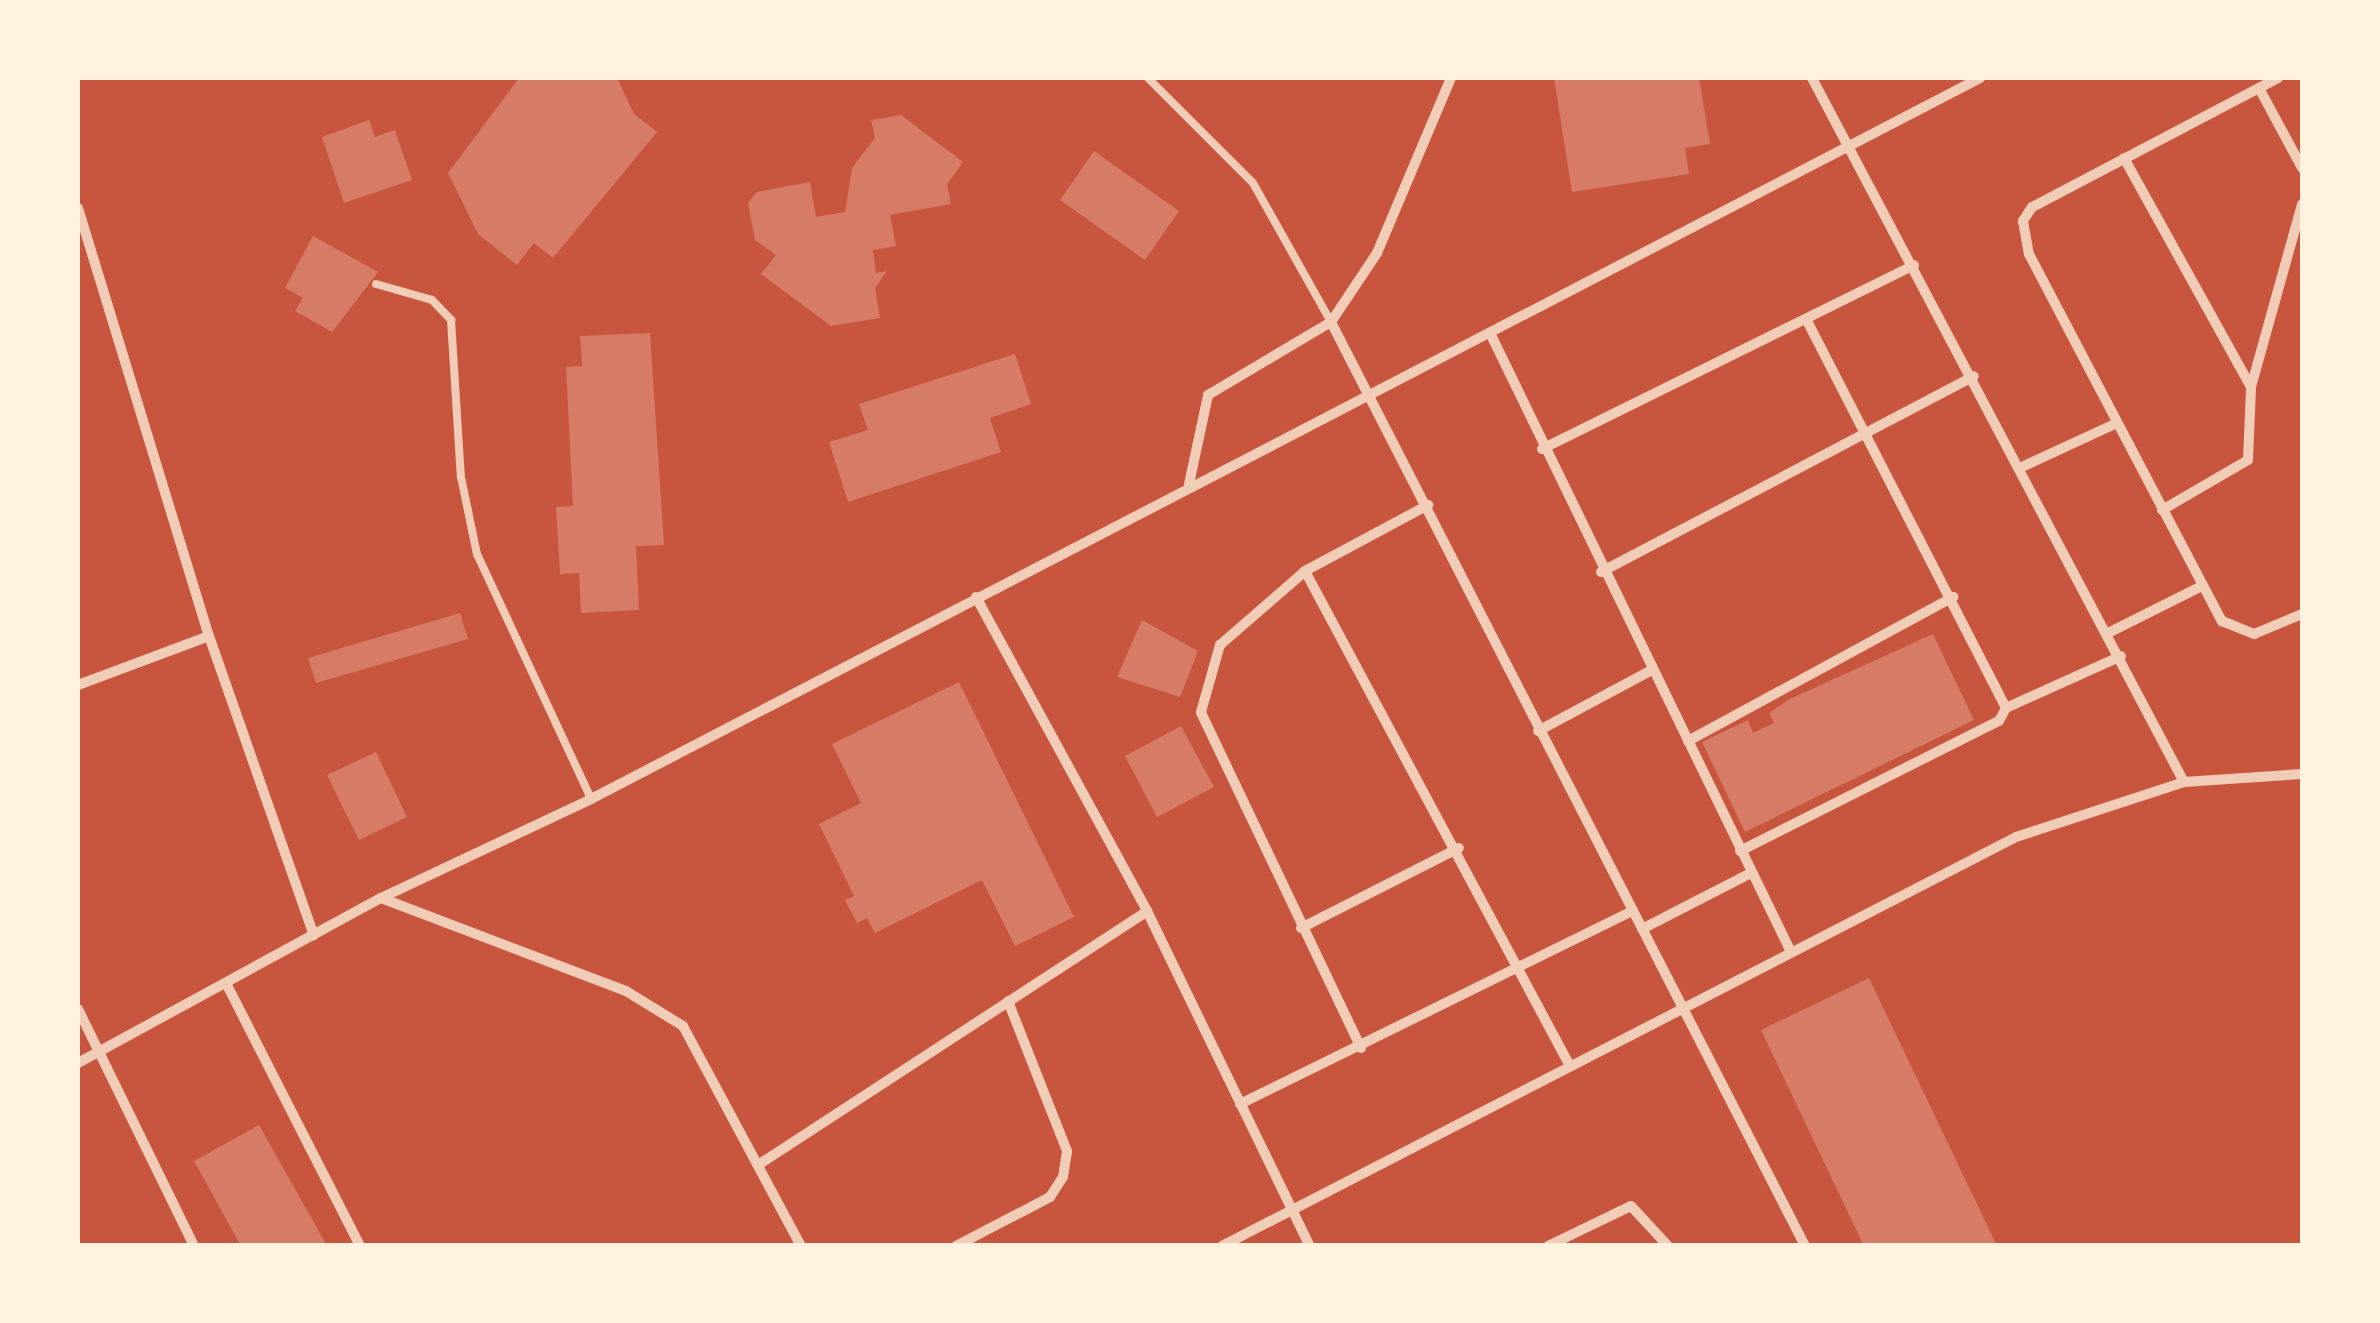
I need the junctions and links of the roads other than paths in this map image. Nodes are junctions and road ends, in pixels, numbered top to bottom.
1 (1148, 78) edge
2 (1451, 78) edge
3 (1812, 78) edge
4 (2278, 78) edge
5 (1973, 79) edge
6 (2259, 88) junction
7 (1851, 149) junction
8 (2124, 158) junction
9 (2302, 168) edge
10 (2302, 204) edge
11 (78, 208) edge
12 (1914, 266) junction
13 (376, 284) dead end
14 (1806, 318) junction
15 (1331, 322) junction
16 (1492, 337) junction
17 (1974, 376) junction
18 (2250, 387) junction
19 (1373, 393) junction
20 (2115, 424) junction
21 (1864, 432) junction
22 (1542, 449) junction
23 (2024, 466) junction
24 (1189, 484) junction
25 (1428, 505) junction
26 (2162, 510) junction
27 (1305, 571) junction
28 (1601, 572) junction
29 (2202, 586) junction
30 (976, 597) junction
31 (1953, 597) junction
32 (2302, 614) edge
33 (2108, 633) junction
34 (209, 636) junction
35 (2121, 656) junction
36 (1650, 671) junction
37 (78, 685) edge
38 (2006, 708) junction
39 (1538, 731) junction
40 (1688, 741) junction
41 (2302, 774) edge
42 (2184, 782) junction
43 (591, 800) junction
44 (1459, 848) junction
45 (1740, 851) junction
46 (1751, 873) junction
47 (382, 898) junction
48 (1147, 911) junction
49 (1633, 911) junction
50 (1301, 928) junction
51 (1642, 928) junction
52 (314, 935) junction
53 (1790, 950) junction
54 (1521, 970) junction
55 (226, 983) junction
56 (1008, 1001) junction
57 (1680, 1008) junction
58 (78, 1009) edge
59 (1360, 1048) junction
60 (101, 1052) junction
61 (78, 1063) edge
62 (1570, 1066) junction
63 (1240, 1104) junction
64 (761, 1163) junction
65 (1290, 1211) junction
66 (194, 1246) edge
67 (360, 1246) edge
68 (801, 1246) edge
69 (956, 1246) edge
70 (1222, 1246) edge
71 (1310, 1246) edge
72 (1548, 1246) edge
73 (1668, 1246) edge
74 (1804, 1246) edge

1 - 15 lane
2 - 15 street
3 - 7 street
4 - 6 street
5 - 7 street
6 - 8 street
6 - 9 street
7 - 12 street
7 - 16 street
8 - 18 street
8 - 20 street
10 - 18 street
11 - 34 street
12 - 14 street
12 - 17 street
13 - 43 lane
14 - 21 street
14 - 22 street
15 - 19 street
15 - 24 street
16 - 19 street
16 - 22 street
17 - 21 street
17 - 23 street
18 - 26 street
19 - 24 street
19 - 25 street
20 - 23 street
20 - 26 street
21 - 28 street
21 - 31 street
22 - 28 street
23 - 33 street
24 - 30 street
25 - 27 street
25 - 39 street
26 - 29 street
27 - 44 street
27 - 50 street
28 - 36 street
29 - 32 street
29 - 33 street
30 - 43 street
30 - 48 street
31 - 38 street
31 - 40 street
33 - 35 street
34 - 37 street
34 - 52 street
35 - 38 street
35 - 42 street
36 - 39 street
36 - 40 street
38 - 45 street
39 - 49 street
40 - 45 street
41 - 42 street
42 - 53 street
43 - 47 street
44 - 50 street
44 - 54 street
45 - 46 street
46 - 51 street
46 - 53 street
47 - 52 street
47 - 64 street
48 - 56 street
48 - 63 street
49 - 51 street
49 - 54 street
50 - 59 street
51 - 57 street
52 - 55 street
53 - 57 street
54 - 59 street
54 - 62 street
55 - 60 street
55 - 67 street
56 - 64 street
56 - 69 street
57 - 62 street
57 - 74 street
58 - 60 street
59 - 63 street
60 - 61 street
60 - 66 street
62 - 65 street
63 - 65 street
64 - 68 street
65 - 70 street
65 - 71 street
72 - 73 street

